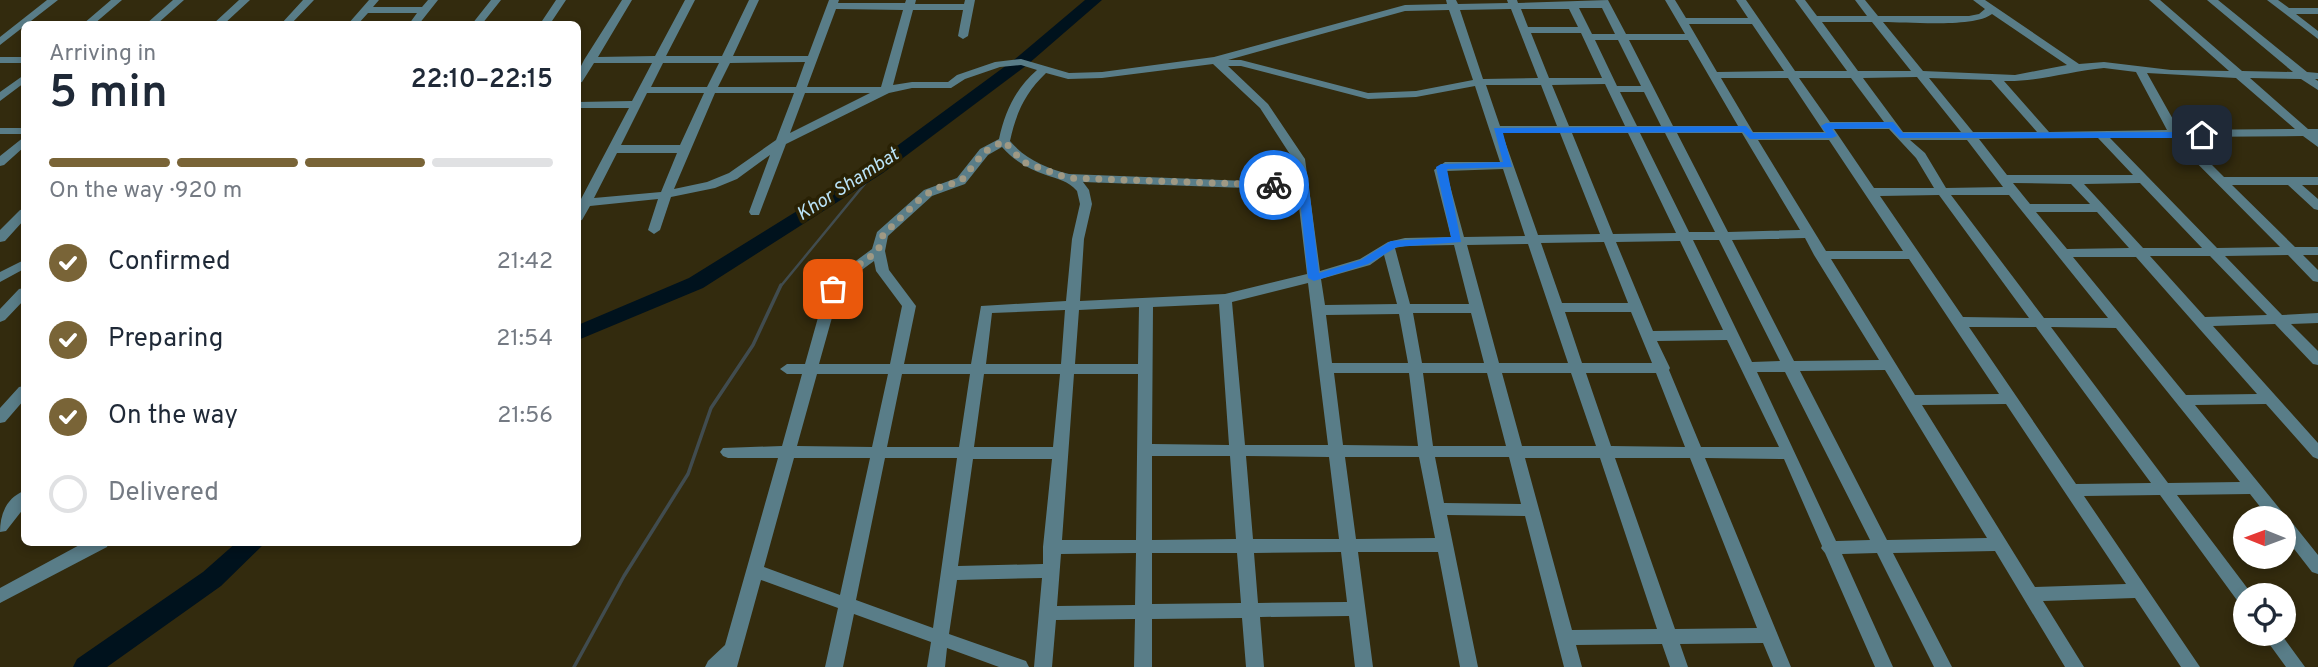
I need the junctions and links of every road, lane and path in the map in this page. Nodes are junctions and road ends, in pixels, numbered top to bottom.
1 (53, 0) edge
2 (117, 0) edge
3 (180, 0) edge
4 (245, 0) edge
5 (309, 0) edge
6 (374, 0) edge
7 (433, 0) edge
8 (496, 0) edge
9 (561, 0) edge
10 (627, 0) edge
11 (690, 0) edge
12 (754, 0) edge
13 (1670, 0) edge
14 (1741, 0) edge
15 (1800, 0) edge
16 (1860, 0) edge
17 (1978, 0) edge
18 (2154, 0) edge
19 (2212, 0) edge
20 (2273, 0) edge
21 (2309, 0) edge
22 (1571, 2) edge
23 (1604, 2) edge
24 (833, 3) edge
25 (910, 3) edge
26 (970, 3) edge
27 (1452, 3) edge
28 (1513, 3) edge
29 (2318, 9) edge
30 (366, 10) junction
31 (425, 10) junction
32 (1991, 10) junction
33 (2286, 11) junction
34 (1814, 19) junction
35 (1877, 19) junction
36 (26, 21) edge
37 (92, 21) edge
38 (155, 21) edge
39 (221, 21) edge
40 (289, 21) edge
41 (356, 21) edge
42 (416, 21) edge
43 (479, 21) edge
44 (547, 21) edge
45 (1682, 21) junction
46 (1755, 21) junction
47 (21, 25) edge
48 (1524, 30) junction
49 (1586, 33) junction
50 (963, 36) dead end
51 (2318, 36) edge
52 (1622, 37) junction
53 (1692, 37) junction
54 (1, 41) edge
55 (591, 52) junction
56 (659, 59) junction
57 (727, 59) junction
58 (812, 59) junction
59 (0, 60) edge
60 (21, 60) edge
61 (1217, 62) junction
62 (2077, 66) junction
63 (2140, 70) junction
64 (1042, 71) junction
65 (1854, 73) junction
66 (581, 74) edge
67 (1790, 74) junction
68 (1921, 74) junction
69 (1713, 75) junction
70 (2241, 76) junction
71 (2312, 76) edge
72 (1995, 78) junction
73 (21, 81) edge
74 (1545, 81) junction
75 (1480, 82) junction
76 (1611, 85) junction
77 (2318, 87) edge
78 (21, 88) edge
79 (12, 89) junction
80 (1648, 89) junction
81 (644, 90) junction
82 (800, 90) junction
83 (886, 90) junction
84 (713, 91) junction
85 (0, 98) edge
86 (635, 104) junction
87 (581, 105) edge
88 (1497, 130) junction
89 (1565, 130) junction
90 (1632, 130) junction
91 (1667, 130) junction
92 (1896, 130) junction
93 (0, 131) edge
94 (21, 131) edge
95 (1829, 131) junction
96 (1748, 132) junction
97 (2312, 133) edge
98 (1970, 136) junction
99 (2047, 136) junction
100 (2103, 136) junction
101 (2176, 136) junction
102 (1004, 141) junction
103 (781, 142) junction
104 (2318, 143) edge
105 (21, 144) edge
106 (612, 149) junction
107 (682, 149) junction
108 (0, 162) edge
109 (1509, 164) junction
110 (1068, 178) junction
111 (2003, 179) junction
112 (2144, 179) junction
113 (2074, 180) junction
114 (2222, 181) junction
115 (2291, 181) junction
116 (2318, 181) edge
117 (1304, 187) junction
118 (1942, 191) junction
119 (2013, 191) junction
120 (1871, 192) junction
121 (665, 195) junction
122 (581, 203) edge
123 (2318, 206) edge
124 (2026, 208) junction
125 (2100, 208) junction
126 (755, 212) dead end
127 (21, 217) edge
128 (654, 230) dead end
129 (1808, 234) junction
130 (1683, 235) junction
131 (1722, 235) junction
132 (1608, 236) junction
133 (1534, 237) junction
134 (0, 238) edge
135 (1457, 240) junction
136 (1388, 246) junction
137 (878, 251) junction
138 (2215, 251) junction
139 (2291, 251) junction
140 (2318, 251) edge
141 (2140, 252) junction
142 (2064, 253) junction
143 (1821, 255) junction
144 (1913, 255) junction
145 (21, 266) edge
146 (0, 278) edge
147 (1314, 278) junction
148 (2318, 278) edge
149 (21, 295) edge
150 (1225, 299) junction
151 (1146, 304) junction
152 (1072, 306) junction
153 (1637, 307) junction
154 (1477, 308) junction
155 (1557, 308) junction
156 (1319, 310) junction
157 (1403, 310) junction
158 (0, 317) edge
159 (2318, 318) edge
160 (2280, 320) junction
161 (1959, 322) junction
162 (2040, 322) junction
163 (2202, 322) junction
164 (2120, 323) junction
165 (1732, 335) junction
166 (1649, 336) junction
167 (2318, 360) edge
168 (1889, 365) junction
169 (1792, 366) junction
170 (1748, 367) junction
171 (1066, 368) junction
172 (1325, 368) junction
173 (1413, 368) junction
174 (1662, 368) junction
175 (787, 369) dead end
176 (811, 369) junction
177 (896, 369) junction
178 (977, 369) junction
179 (1146, 369) junction
180 (1494, 369) junction
181 (1578, 369) junction
182 (21, 394) edge
183 (2011, 399) junction
184 (2270, 399) junction
185 (1910, 400) junction
186 (2183, 400) junction
187 (0, 418) edge
188 (1147, 450) junction
189 (1237, 450) junction
190 (1334, 451) junction
191 (728, 452) dead end
192 (1426, 452) junction
193 (1517, 452) junction
194 (788, 453) junction
195 (878, 453) junction
196 (965, 453) junction
197 (1058, 453) junction
198 (1606, 453) junction
199 (1696, 453) junction
200 (1789, 453) junction
201 (2318, 453) edge
202 (2254, 488) junction
203 (2164, 489) junction
204 (2073, 490) junction
205 (21, 501) edge
206 (2268, 506) edge
207 (1438, 509) junction
208 (1531, 510) junction
209 (0, 527) edge
210 (2296, 540) edge
211 (1999, 544) junction
212 (1444, 545) junction
213 (94, 546) edge
214 (1245, 546) junction
215 (1051, 547) junction
216 (1142, 547) junction
217 (1346, 547) junction
218 (1829, 548) junction
219 (1883, 548) junction
220 (2318, 568) edge
221 (755, 571) junction
222 (1050, 571) junction
223 (949, 573) junction
224 (2234, 583) edge
225 (2140, 591) junction
226 (2031, 594) junction
227 (0, 596) edge
228 (847, 605) junction
229 (1355, 609) junction
230 (1142, 611) junction
231 (1250, 611) junction
232 (1046, 612) junction
233 (1769, 635) junction
234 (1669, 637) junction
235 (940, 638) junction
236 (1564, 638) junction
237 (2281, 646) edge
238 (733, 648) junction
239 (714, 667) edge
240 (728, 667) edge
241 (834, 667) edge
242 (936, 667) edge
243 (1020, 667) edge
244 (1042, 667) edge
245 (1143, 667) edge
246 (1255, 667) edge
247 (1364, 667) edge
248 (1469, 667) edge
249 (1573, 667) edge
250 (1679, 667) edge
251 (1782, 667) edge
252 (1884, 667) edge
253 (1943, 667) edge
254 (2075, 667) edge
255 (2191, 667) edge
256 (2296, 667) edge

1 - 36 street
2 - 37 street
3 - 38 street
4 - 39 street
5 - 40 street
6 - 30 street
7 - 31 street
8 - 43 street
9 - 44 street
10 - 55 street
11 - 56 street
12 - 57 street
13 - 45 street
14 - 46 street
15 - 34 street
16 - 35 street
17 - 32 street
18 - 70 street
19 - 71 street
20 - 33 street
21 - 29 street
22 - 23 street
22 - 28 street
22 - 49 street
23 - 52 street
24 - 25 street
24 - 58 street
25 - 26 street
25 - 83 street
26 - 50 street
27 - 28 street
27 - 61 street
27 - 75 street
28 - 48 street
29 - 33 street
30 - 31 street
30 - 41 street
31 - 42 street
32 - 35 street
32 - 62 street
33 - 51 street
34 - 35 street
34 - 65 street
35 - 68 street
45 - 46 street
45 - 53 street
46 - 67 street
47 - 54 street
48 - 49 street
48 - 74 street
49 - 52 street
49 - 76 street
52 - 53 street
52 - 80 street
53 - 69 street
55 - 56 street
55 - 66 street
56 - 57 street
56 - 81 street
57 - 58 street
57 - 84 street
58 - 82 street
59 - 60 street
61 - 64 street
61 - 75 street
61 - 117 street
62 - 63 street
62 - 72 street
63 - 70 street
63 - 101 street
64 - 83 street
64 - 102 street
65 - 67 street
65 - 68 street
65 - 92 street
67 - 69 street
67 - 95 street
68 - 72 street
68 - 98 street
69 - 96 street
70 - 71 street
70 - 97 street
71 - 77 street
72 - 99 street
73 - 79 street
74 - 75 street
74 - 76 street
74 - 89 street
75 - 88 street
76 - 80 street
76 - 90 street
78 - 79 street
79 - 85 street
80 - 91 street
81 - 84 street
81 - 86 street
82 - 83 street
82 - 84 street
82 - 103 street
83 - 103 street
84 - 107 street
86 - 87 street
86 - 106 street
88 - 89 street
88 - 109 street
89 - 90 street
89 - 132 street
90 - 91 street
90 - 130 street
91 - 96 street
91 - 131 street
92 - 95 street
92 - 98 street
92 - 118 street
93 - 94 street
95 - 96 street
95 - 120 street
96 - 129 street
97 - 101 street
97 - 104 street
98 - 99 street
98 - 111 street
99 - 100 street
100 - 101 street
100 - 112 street
101 - 114 street
102 - 110 street
102 - 137 street
103 - 121 street
103 - 126 street
105 - 108 street
106 - 107 street
106 - 122 street
107 - 121 street
109 - 133 street
109 - 135 street
110 - 117 street
110 - 152 street
111 - 113 street
111 - 119 street
112 - 113 street
112 - 138 street
113 - 125 street
114 - 115 street
114 - 139 street
115 - 116 street
115 - 123 street
117 - 147 street
118 - 119 street
118 - 120 street
118 - 162 street
119 - 124 street
120 - 144 street
121 - 122 street
121 - 128 street
124 - 125 street
124 - 142 street
125 - 141 street
127 - 134 street
129 - 131 street
129 - 143 street
130 - 131 street
130 - 132 street
130 - 165 street
131 - 169 street
132 - 133 street
132 - 153 street
133 - 135 street
133 - 155 street
135 - 136 street
135 - 154 street
136 - 147 street
136 - 157 street
137 - 176 street
137 - 177 street
138 - 139 street
138 - 141 street
138 - 160 street
139 - 140 street
139 - 148 street
141 - 142 street
141 - 163 street
142 - 164 street
143 - 144 street
143 - 168 street
144 - 161 street
145 - 146 street
147 - 150 street
147 - 156 street
149 - 158 street
150 - 151 street
150 - 189 street
151 - 152 street
151 - 179 street
152 - 171 street
152 - 178 street
153 - 155 street
153 - 166 street
154 - 157 street
154 - 180 street
155 - 181 street
156 - 157 street
156 - 172 street
157 - 173 street
159 - 160 street
160 - 163 street
160 - 167 street
161 - 162 street
161 - 183 street
162 - 164 street
162 - 203 street
163 - 184 street
164 - 186 street
165 - 166 street
165 - 170 street
166 - 174 street
168 - 169 street
168 - 185 street
169 - 170 street
169 - 219 street
170 - 200 street
171 - 178 street
171 - 179 street
171 - 197 street
172 - 173 street
172 - 190 street
173 - 180 street
173 - 192 street
174 - 181 street
174 - 199 street
175 - 176 street
176 - 177 street
176 - 194 street
177 - 178 street
177 - 195 street
178 - 196 street
179 - 188 street
180 - 181 street
180 - 193 street
181 - 198 street
182 - 187 street
183 - 185 street
183 - 204 street
184 - 186 street
184 - 201 street
185 - 211 street
186 - 202 street
188 - 189 street
188 - 216 street
189 - 190 street
189 - 214 street
190 - 192 street
190 - 217 street
191 - 194 street
192 - 193 street
192 - 207 street
193 - 198 street
193 - 208 street
194 - 195 street
194 - 221 street
195 - 196 street
195 - 228 street
196 - 197 street
196 - 223 street
197 - 215 street
198 - 199 street
198 - 234 street
199 - 200 street
199 - 233 street
200 - 218 street
202 - 203 street
202 - 206 street
203 - 204 street
203 - 224 street
204 - 225 street
205 - 209 street
207 - 208 street
207 - 212 street
208 - 236 street
210 - 220 street
211 - 219 street
211 - 226 street
212 - 217 street
212 - 248 street
213 - 227 street
214 - 216 street
214 - 217 street
214 - 231 street
215 - 216 street
215 - 222 street
216 - 230 street
217 - 229 street
218 - 219 street
218 - 252 street
219 - 253 street
221 - 228 street
221 - 238 street
222 - 223 street
222 - 232 street
223 - 235 street
225 - 226 street
225 - 255 street
226 - 254 street
228 - 235 street
228 - 241 street
229 - 231 street
229 - 247 street
230 - 231 street
230 - 232 street
230 - 245 street
231 - 246 street
232 - 244 street
233 - 234 street
233 - 251 street
234 - 236 street
234 - 250 street
235 - 242 street
235 - 243 street
236 - 249 street
237 - 256 street
238 - 239 street
238 - 240 street

